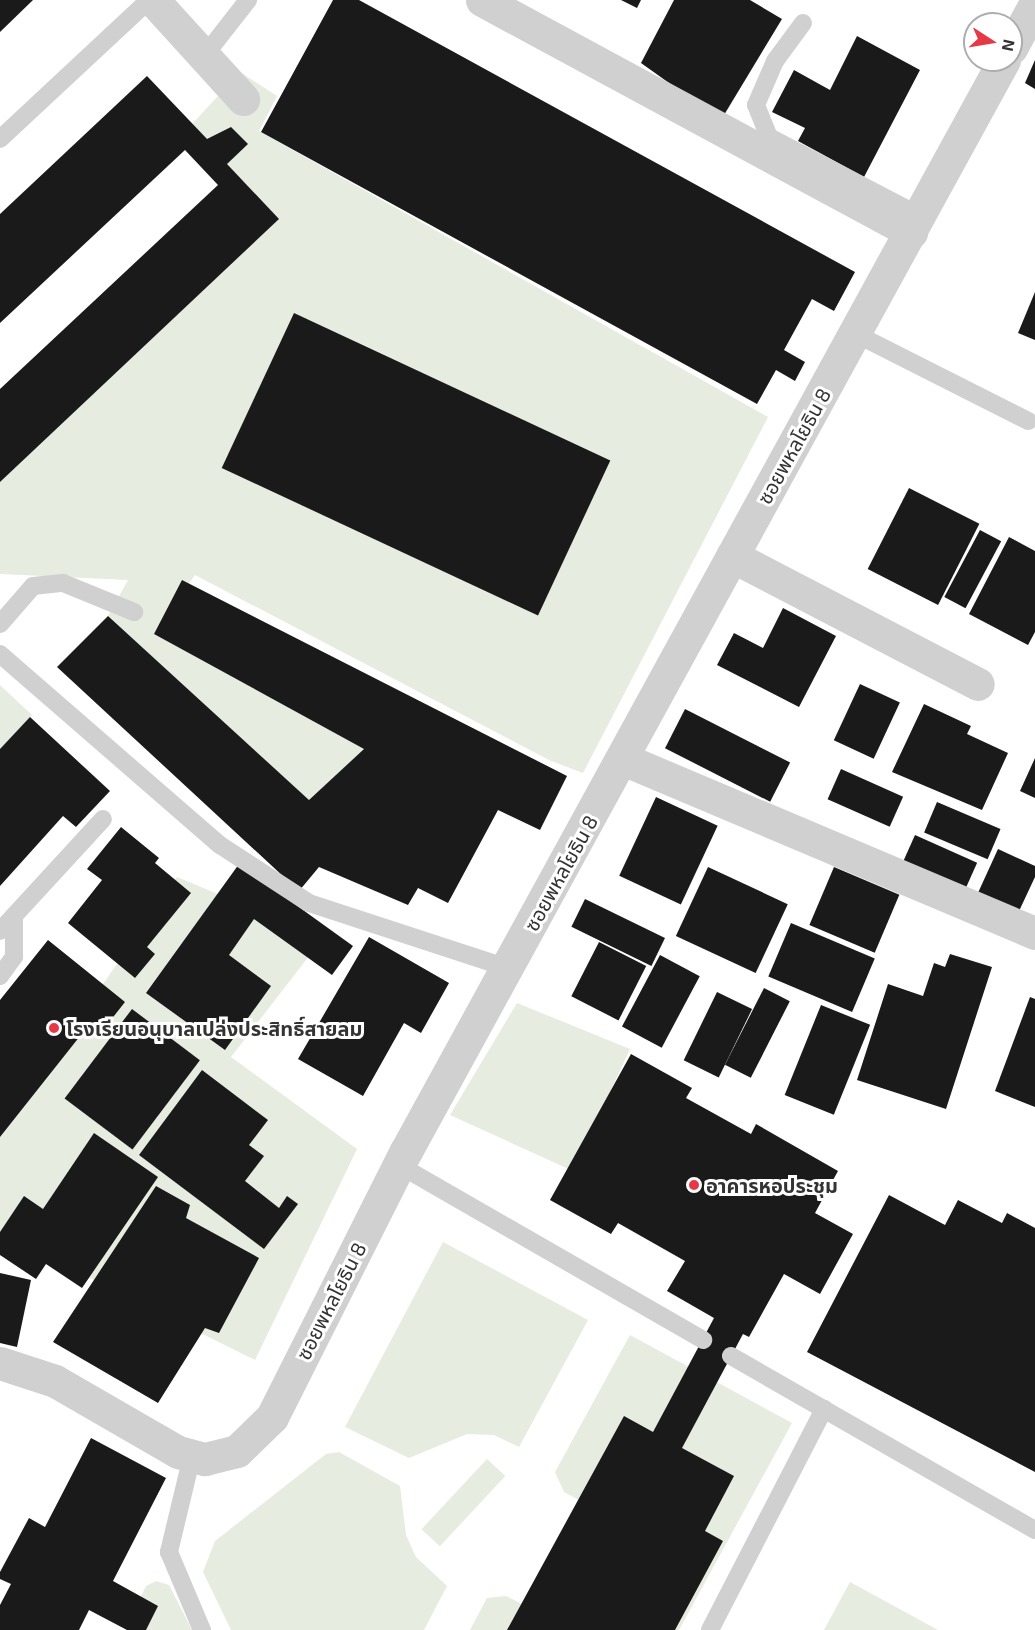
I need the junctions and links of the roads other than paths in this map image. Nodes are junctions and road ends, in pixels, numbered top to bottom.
1 (151, 0) edge
2 (248, 0) edge
3 (482, 0) edge
4 (1035, 4) edge
5 (803, 23) dead end
6 (1023, 26) edge
7 (205, 55) junction
8 (998, 72) edge
9 (243, 99) dead end
10 (0, 139) edge
11 (916, 224) junction
12 (856, 334) junction
13 (1028, 421) dead end
14 (732, 556) junction
15 (134, 612) dead end
16 (0, 624) edge
17 (0, 654) edge
18 (978, 684) dead end
19 (623, 759) junction
20 (103, 819) dead end
21 (14, 916) junction
22 (0, 931) edge
23 (1035, 933) edge
24 (508, 968) junction
25 (0, 976) edge
26 (399, 1165) junction
27 (703, 1340) dead end
28 (730, 1356) dead end
29 (0, 1363) edge
30 (824, 1409) junction
31 (192, 1455) junction
32 (1035, 1530) edge
33 (202, 1630) edge
34 (710, 1630) edge

1 - 7 street
1 - 10 lane
2 - 7 lane
3 - 11 street
4 - 6 street
5 - 11 lane
7 - 9 street
8 - 11 street, ซอยพหลโยธิน 8
11 - 12 street, ซอยพหลโยธิน 8
12 - 13 lane
12 - 14 street, ซอยพหลโยธิน 8
14 - 18 street
14 - 19 street, ซอยพหลโยธิน 8
15 - 16 lane
17 - 24 lane
19 - 23 street
19 - 24 street, ซอยพหลโยธิน 8
20 - 21 lane
21 - 22 lane
21 - 25 lane
24 - 26 street, ซอยพหลโยธิน 8
26 - 27 lane
26 - 31 street, ซอยพหลโยธิน 8
28 - 30 lane
29 - 31 street, ซอยพหลโยธิน 8
30 - 32 lane
30 - 34 lane
31 - 33 lane

